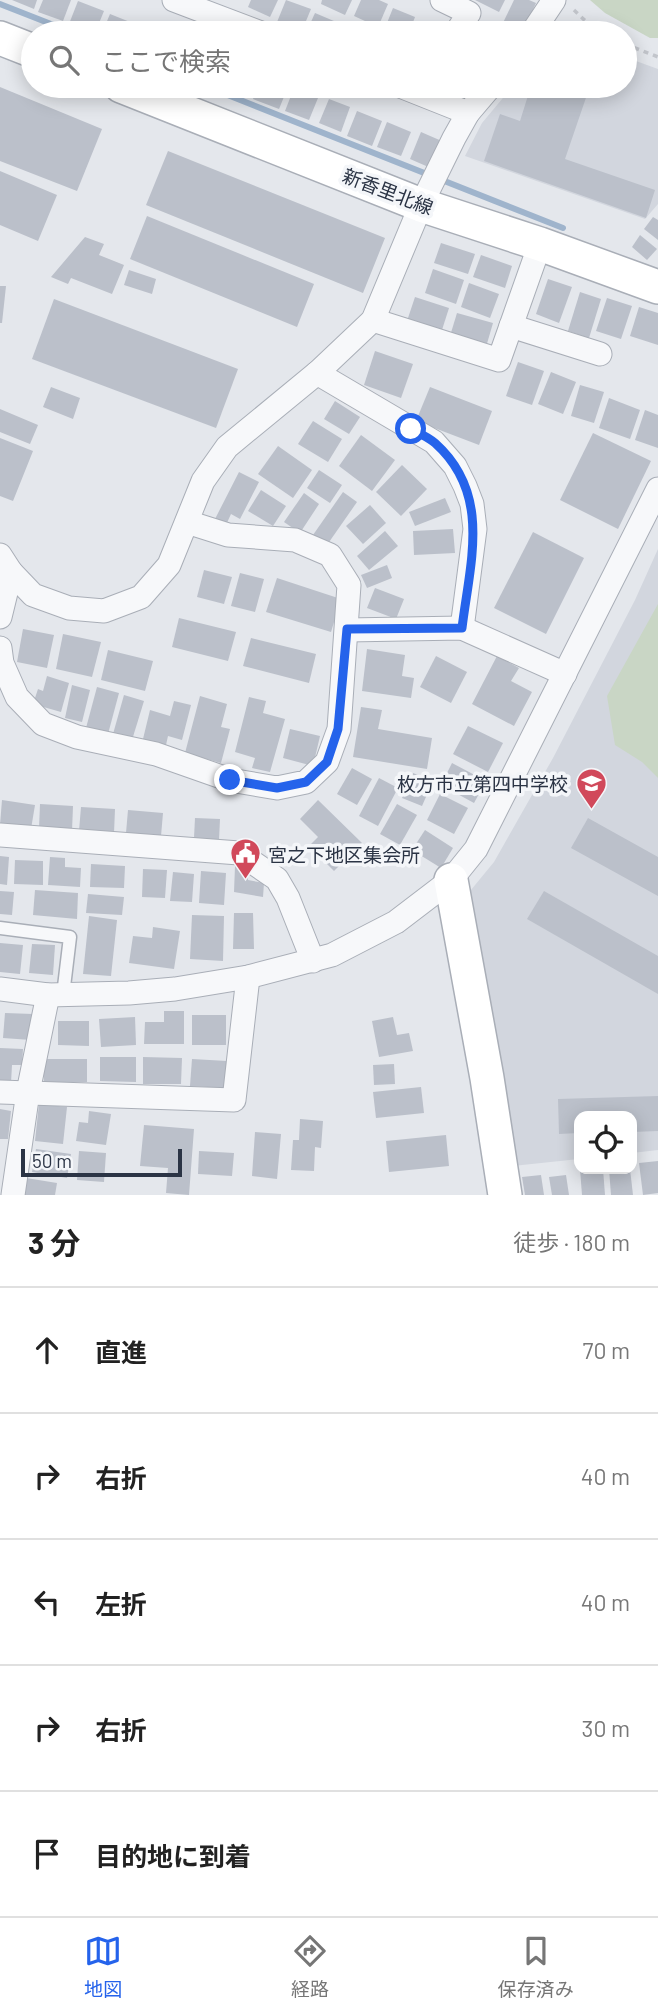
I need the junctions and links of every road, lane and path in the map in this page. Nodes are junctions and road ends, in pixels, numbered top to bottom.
1 (174, 0) edge
2 (442, 0) edge
3 (563, 4) edge
4 (229, 21) edge
5 (464, 21) edge
6 (545, 21) edge
7 (584, 21) edge
8 (0, 38) edge
9 (21, 46) edge
10 (637, 49) edge
11 (658, 57) edge
12 (154, 98) edge
13 (435, 98) edge
14 (481, 98) edge
15 (468, 113) junction
16 (425, 198) junction
17 (540, 244) junction
18 (658, 287) edge
19 (373, 320) junction
20 (511, 326) junction
21 (600, 354) dead end
22 (317, 373) junction
23 (658, 489) edge
24 (187, 522) junction
25 (5, 564) edge
26 (0, 617) edge
27 (462, 628) junction
28 (347, 629) junction
29 (0, 648) edge
30 (565, 674) junction
31 (0, 835) edge
32 (451, 880) junction
33 (0, 928) edge
34 (313, 961) junction
35 (248, 977) junction
36 (0, 989) edge
37 (55, 995) junction
38 (0, 1092) edge
39 (28, 1092) junction
40 (13, 1195) edge
41 (505, 1195) edge

1 - 4 street
2 - 5 street
3 - 6 street
3 - 7 path
8 - 9 street
10 - 11 path
12 - 16 street, 新香里北線
13 - 15 street
14 - 15 street
15 - 16 street
16 - 17 street, 新香里北線
16 - 19 street
17 - 18 street, 新香里北線
17 - 20 street
19 - 20 street
19 - 22 street
20 - 21 street
22 - 24 street
22 - 27 street
23 - 30 street
24 - 25 street
24 - 28 street
25 - 26 street
27 - 28 street
27 - 30 street
28 - 29 street
30 - 32 street
31 - 34 street
32 - 34 street
32 - 41 street
33 - 37 lane
34 - 35 street
35 - 37 street
35 - 39 street
36 - 37 street
37 - 39 street
38 - 39 street
39 - 40 street

